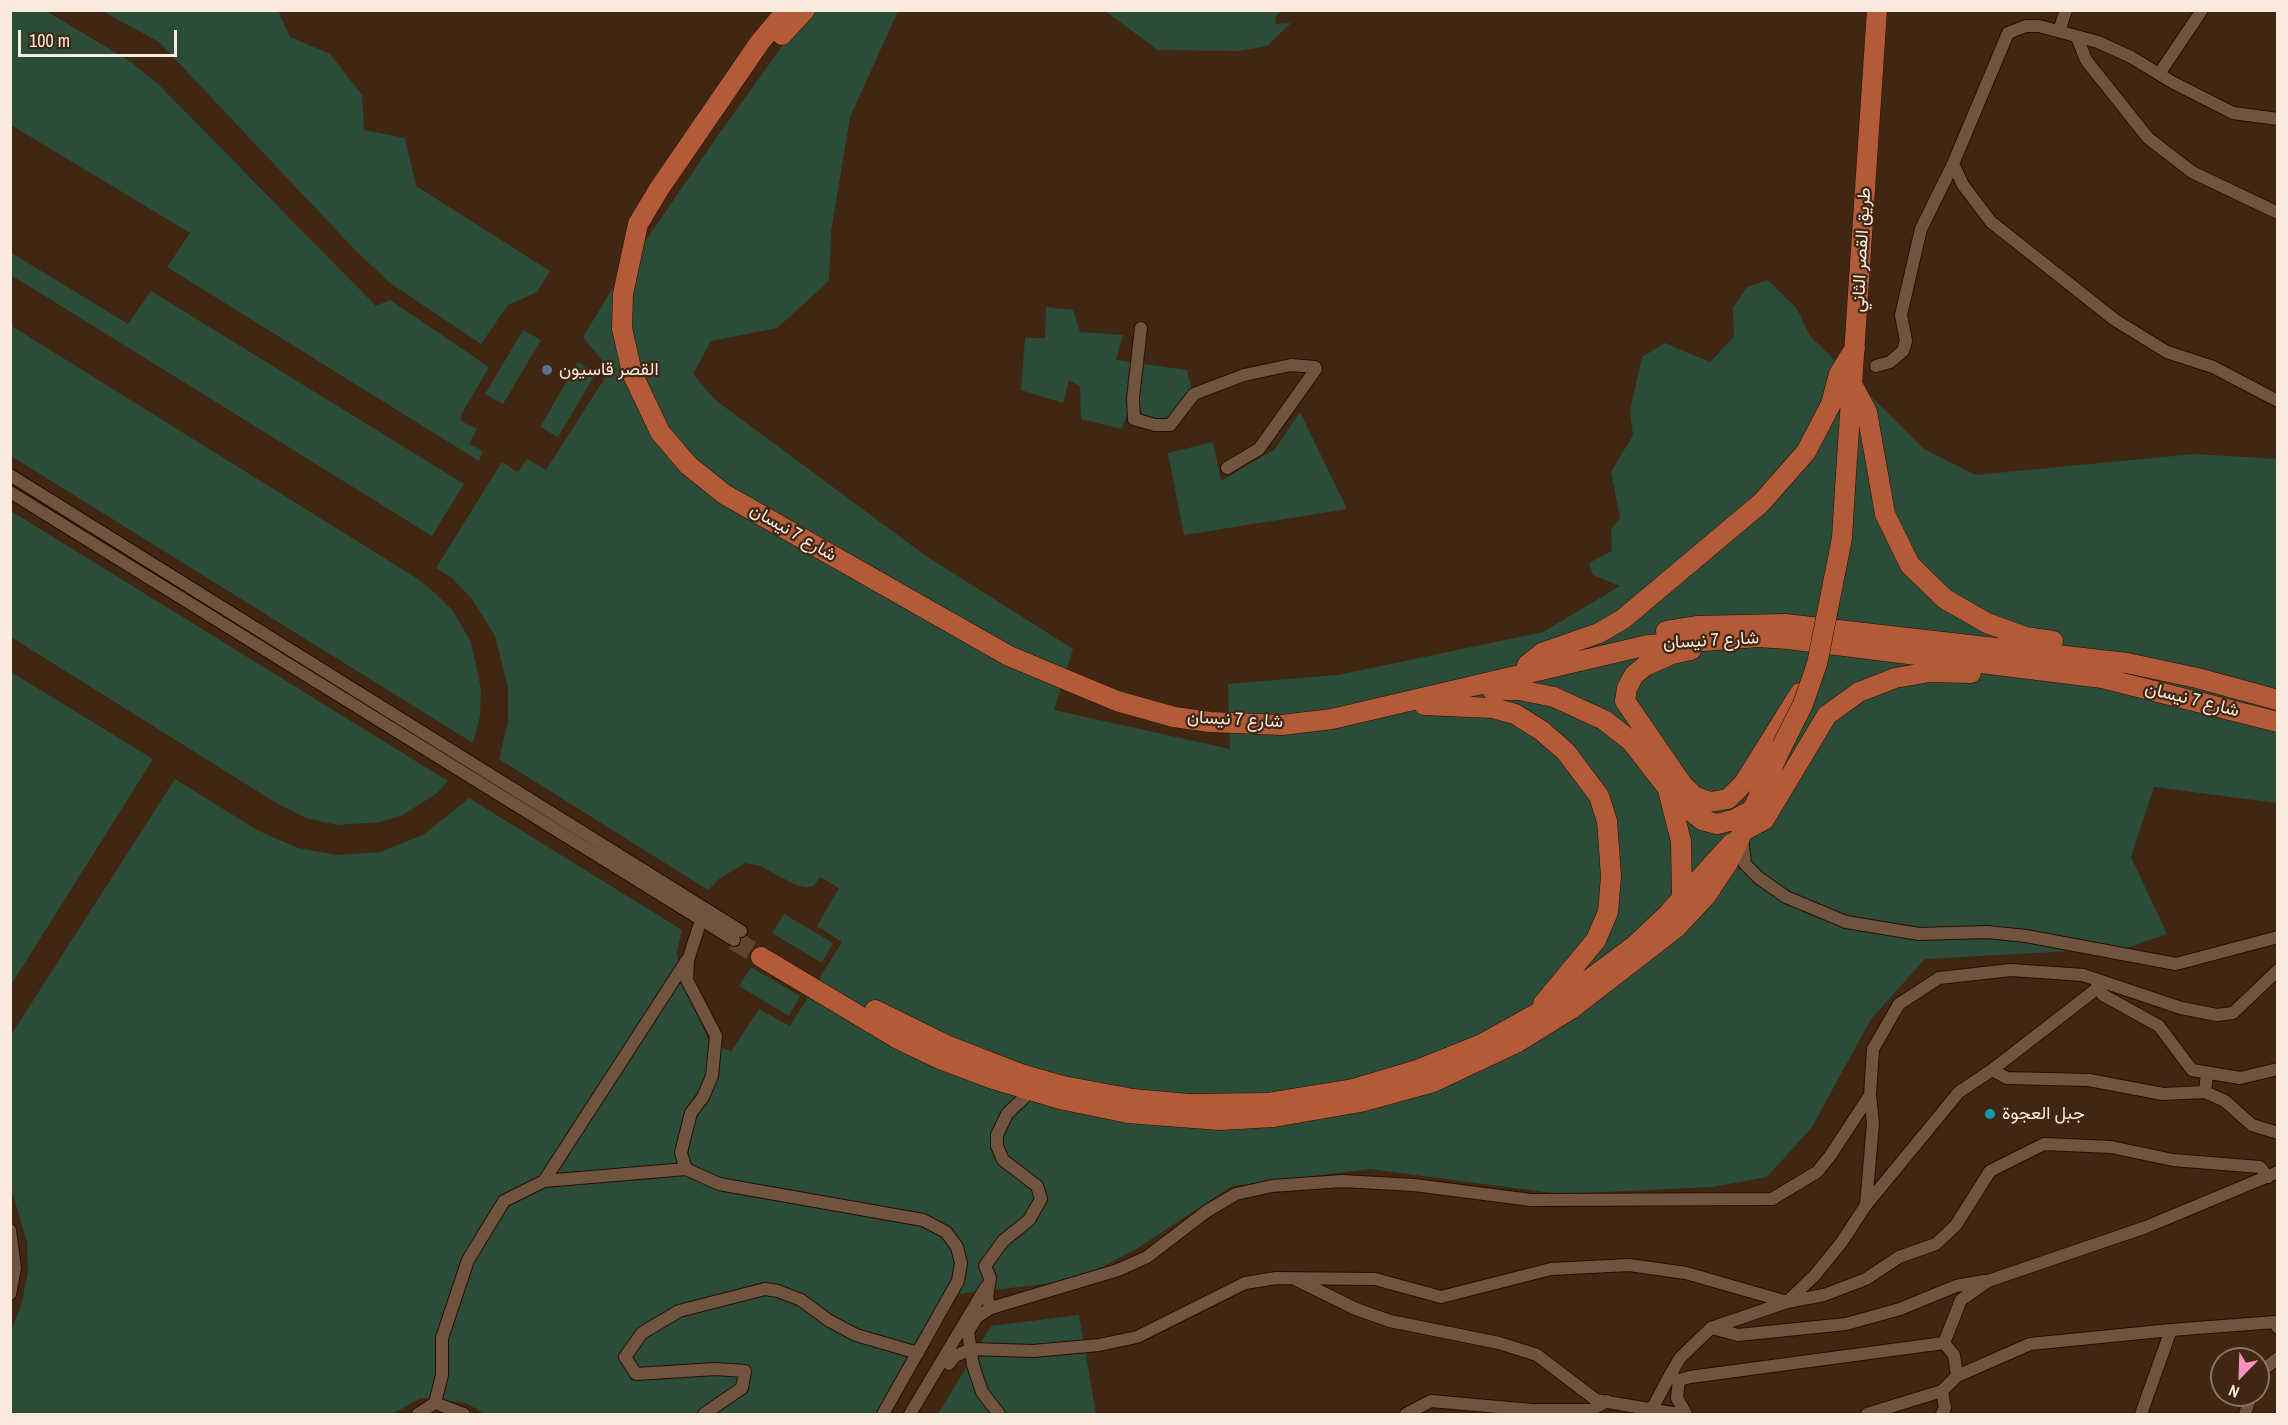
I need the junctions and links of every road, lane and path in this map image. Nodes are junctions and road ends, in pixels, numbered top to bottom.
1 (787, 10) edge
2 (805, 10) edge
3 (1877, 10) edge
4 (2066, 10) edge
5 (2202, 10) edge
6 (2059, 31) junction
7 (2078, 37) junction
8 (2159, 74) junction
9 (2277, 119) edge
10 (1953, 164) junction
11 (2277, 213) edge
12 (1141, 328) dead end
13 (1856, 346) junction
14 (1876, 366) dead end
15 (1853, 386) junction
16 (2277, 401) edge
17 (1227, 468) dead end
18 (10, 475) edge
19 (10, 492) edge
20 (1758, 637) junction
21 (1527, 665) junction
22 (2013, 668) junction
23 (2197, 678) junction
24 (1456, 690) junction
25 (2277, 700) edge
26 (1397, 704) junction
27 (2277, 722) edge
28 (1778, 742) junction
29 (1666, 786) junction
30 (1752, 810) junction
31 (1742, 833) junction
32 (1682, 898) junction
33 (703, 914) junction
34 (737, 935) tunnel mouth
35 (2277, 937) edge
36 (688, 960) junction
37 (2277, 970) edge
38 (2097, 983) junction
39 (1529, 1020) junction
40 (2277, 1069) edge
41 (1992, 1070) junction
42 (2207, 1072) junction
43 (1031, 1091) junction
44 (2205, 1092) junction
45 (1870, 1095) junction
46 (2277, 1132) edge
47 (686, 1169) junction
48 (2273, 1174) edge
49 (544, 1181) junction
50 (1866, 1205) junction
51 (10, 1230) edge
52 (990, 1278) junction
53 (1297, 1280) junction
54 (1988, 1281) junction
55 (10, 1294) edge
56 (1787, 1302) junction
57 (991, 1308) junction
58 (1711, 1328) junction
59 (2277, 1328) edge
60 (2171, 1330) junction
61 (1944, 1343) junction
62 (971, 1349) junction
63 (918, 1353) junction
64 (949, 1364) dead end
65 (1957, 1376) junction
66 (1674, 1379) junction
67 (1942, 1392) junction
68 (1607, 1401) junction
69 (435, 1403) junction
70 (1652, 1409) junction
71 (990, 1410) edge
72 (418, 1414) edge
73 (464, 1414) edge
74 (704, 1414) edge
75 (883, 1414) edge
76 (910, 1414) edge
77 (999, 1414) edge
78 (1406, 1414) edge
79 (1677, 1414) edge
80 (1686, 1414) edge
81 (1867, 1414) edge
82 (1942, 1414) edge
83 (2141, 1414) edge

1 - 26 main road, شارع 7 نيسان
2 - 21 main road, شارع 7 نيسان
3 - 13 main road, طريق القصر الثاني
4 - 6 street
5 - 8 street
6 - 7 street
6 - 10 street
7 - 8 street
7 - 11 street
8 - 9 street
10 - 14 street
10 - 16 street
12 - 17 street
13 - 15 main road, طريق القصر الثاني
13 - 21 main road
15 - 23 main road
15 - 28 main road, طريق القصر الثاني, bridge
18 - 33 street
19 - 33 street
20 - 22 main road, شارع 7 نيسان
20 - 24 main road, شارع 7 نيسان
20 - 28 main road
21 - 23 main road, شارع 7 نيسان
22 - 27 main road, شارع 7 نيسان
22 - 31 main road
23 - 25 main road, شارع 7 نيسان
24 - 26 main road, شارع 7 نيسان
24 - 29 main road
26 - 39 main road
28 - 30 main road
29 - 30 main road
29 - 32 main road
30 - 31 main road
31 - 32 main road
31 - 35 street
31 - 43 main road
32 - 39 main road
33 - 34 street
33 - 36 street
36 - 47 street
36 - 49 street
37 - 38 street
38 - 41 street
38 - 42 street
38 - 45 street
39 - 43 main road
40 - 42 street
41 - 44 street
41 - 50 street
42 - 44 street
43 - 52 street
44 - 46 street
45 - 50 street
45 - 57 street
47 - 49 street
47 - 63 street
48 - 54 street
48 - 56 street
49 - 69 street
50 - 56 street
51 - 55 street
52 - 57 street
52 - 76 street
53 - 56 street
53 - 62 street
53 - 68 street
54 - 58 street
54 - 61 street
56 - 58 street
57 - 62 street
58 - 66 street
59 - 60 street
60 - 65 street
60 - 83 street
61 - 65 street
61 - 66 street
62 - 64 street
62 - 71 street
63 - 74 street
63 - 75 street
65 - 67 street
66 - 70 street
66 - 80 street
67 - 81 street
67 - 82 street
68 - 70 street
68 - 78 street
69 - 72 street
69 - 73 street
70 - 79 street
71 - 77 street

